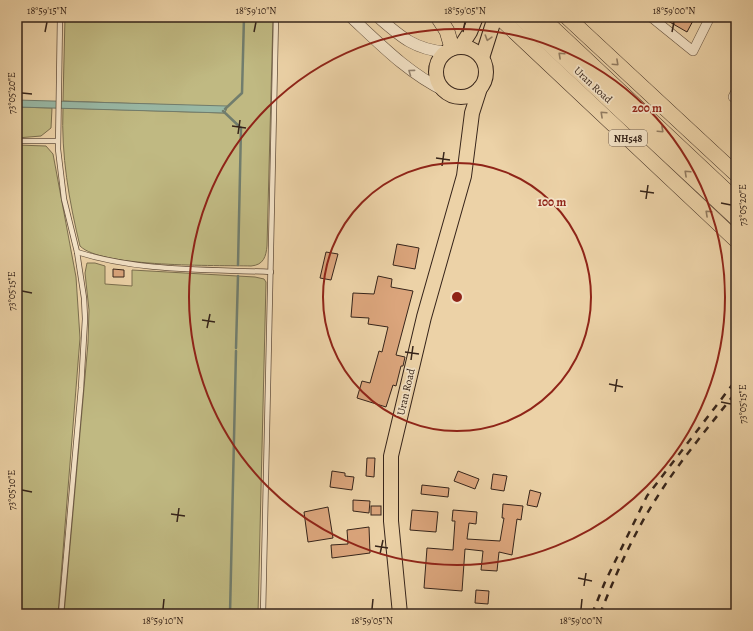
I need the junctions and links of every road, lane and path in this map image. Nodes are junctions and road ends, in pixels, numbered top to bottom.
1 (60, 17) edge
2 (276, 17) edge
3 (351, 17) edge
4 (378, 17) edge
5 (438, 17) edge
6 (476, 17) edge
7 (495, 17) edge
8 (499, 17) edge
9 (567, 17) edge
10 (651, 17) edge
11 (710, 17) edge
12 (528, 24) edge
13 (453, 49) junction
14 (482, 58) junction
15 (480, 88) junction
16 (448, 93) junction
17 (470, 129) junction
18 (19, 141) dead end
19 (57, 141) junction
20 (736, 174) edge
21 (736, 200) edge
22 (736, 218) edge
23 (736, 240) edge
24 (77, 252) junction
25 (271, 272) junction
26 (61, 614) edge
27 (263, 614) edge
28 (400, 614) edge

1 - 19 lane
2 - 25 lane
16 -> 3 street
4 - 13 street
5 - 13 highway
6 - 13 main road
7 -> 14 main road
8 - 12 highway, NH548
9 -> 20 highway
10 - 11 street
12 -> 21 highway, Uran Road / NH548
22 -> 12 highway, Uran Road / NH548
23 -> 12 highway, NH548
13 - 14 main road
13 - 16 main road
14 - 15 main road
15 - 16 main road
15 - 17 main road, Uran Road
16 - 17 main road, Uran Road
17 - 28 main road, Uran Road
18 - 19 lane
19 - 24 lane
24 - 25 lane
24 - 26 lane
25 - 27 lane

